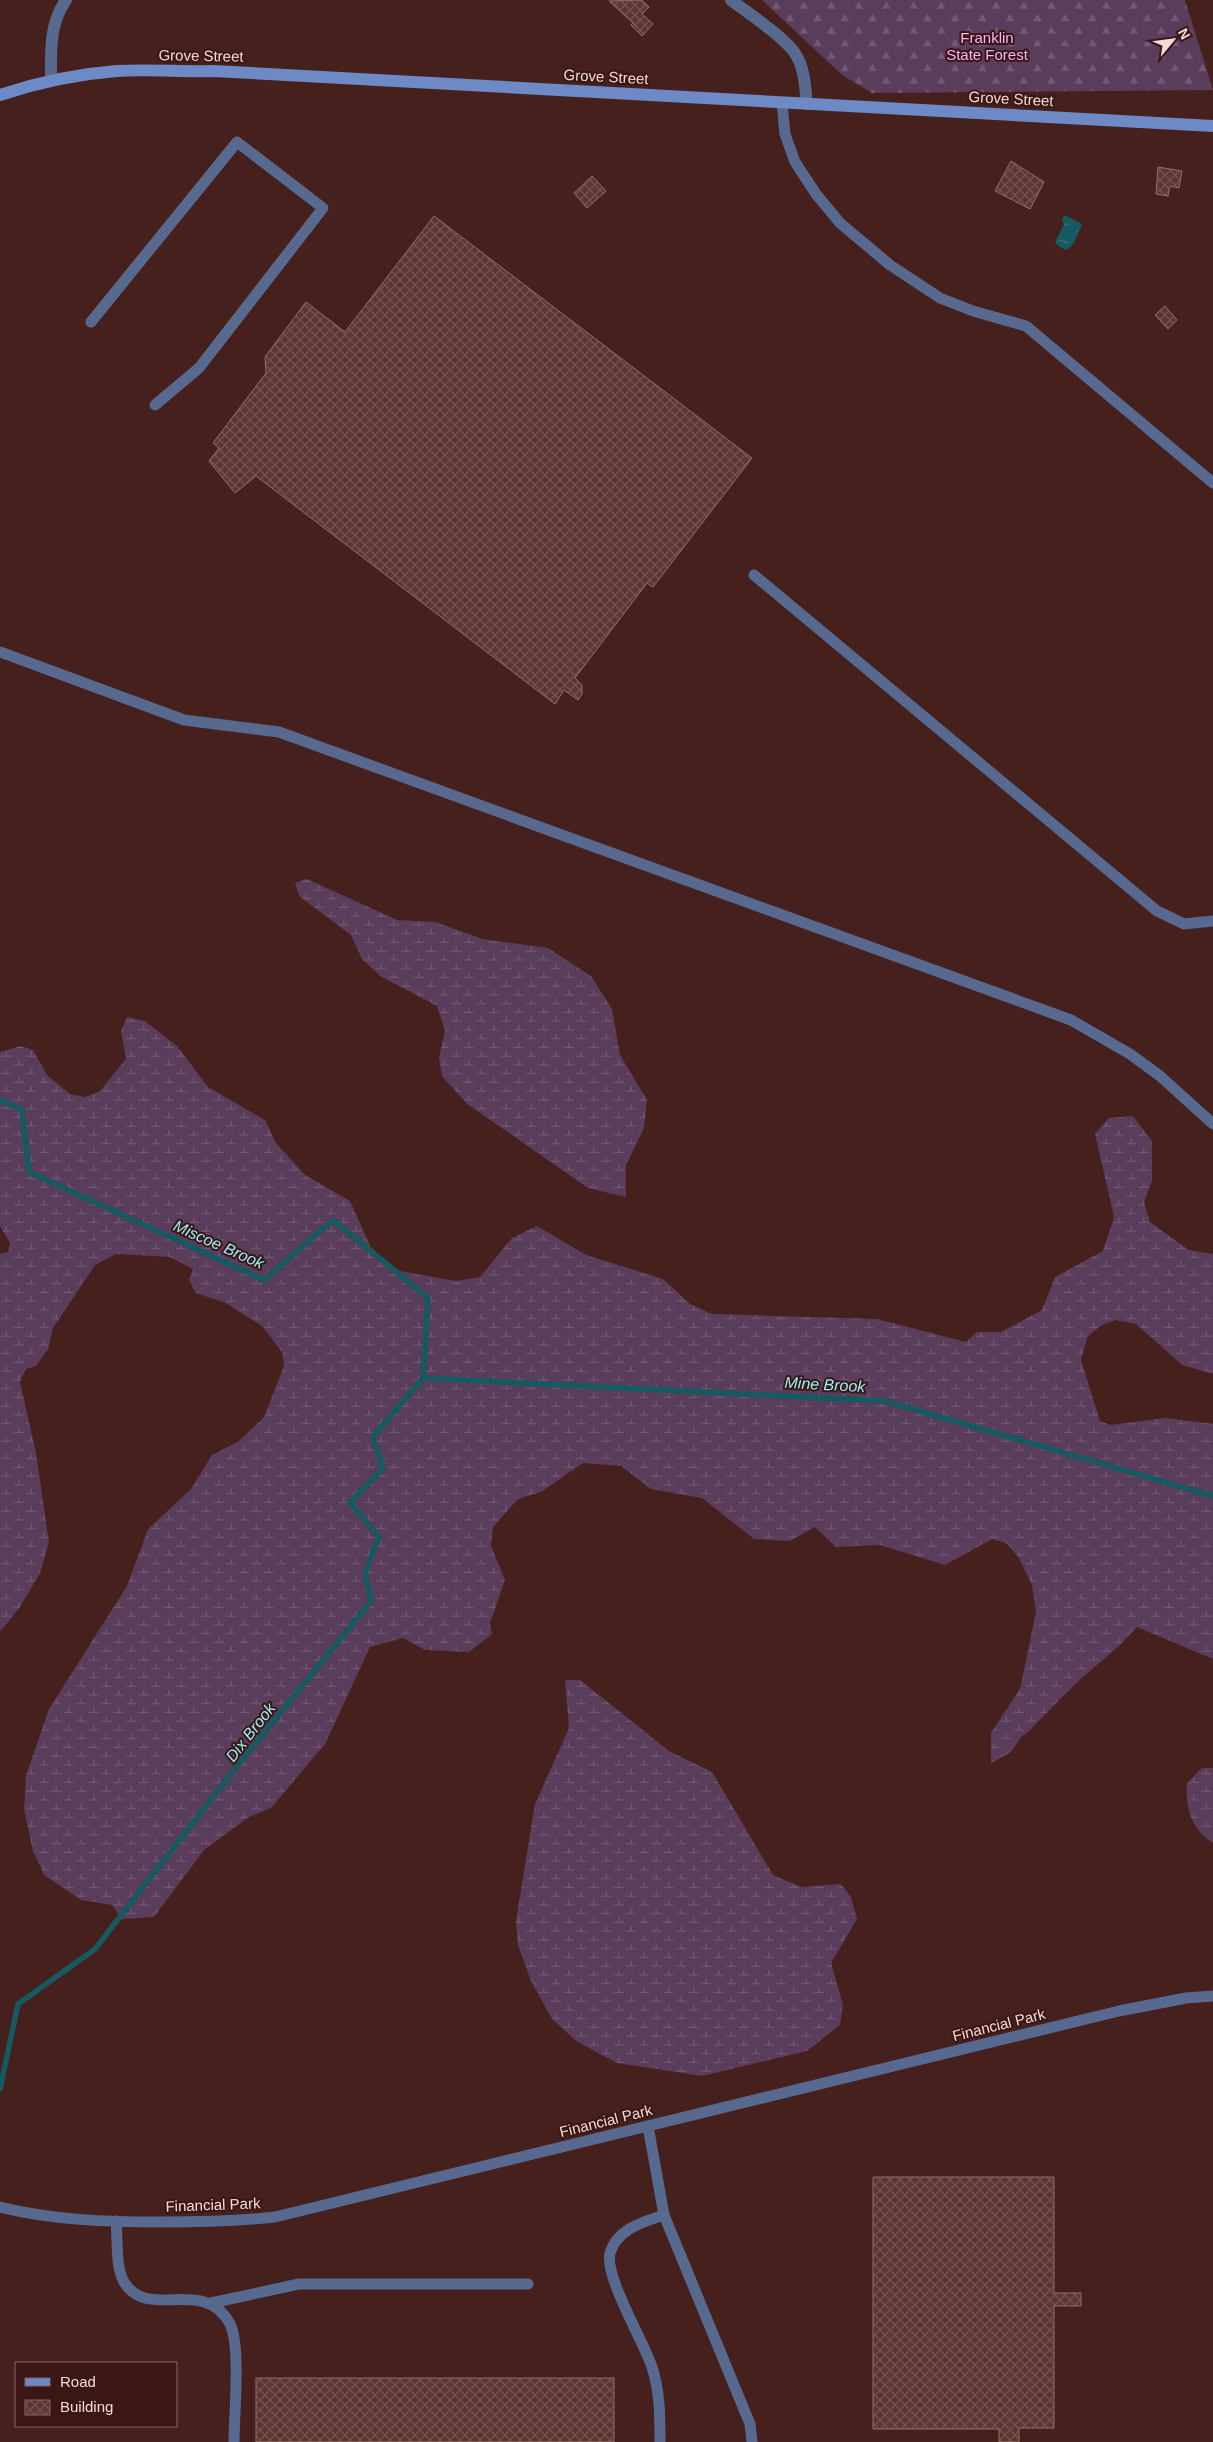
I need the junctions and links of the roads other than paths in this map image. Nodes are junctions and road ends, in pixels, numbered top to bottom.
1 (66, 0) edge
2 (731, 0) edge
3 (51, 80) junction
4 (0, 95) edge
5 (782, 103) junction
6 (807, 104) junction
7 (1213, 126) edge
8 (91, 322) dead end
9 (155, 405) dead end
10 (1213, 483) edge
11 (754, 575) dead end
12 (0, 652) edge
13 (1213, 921) edge
14 (1213, 1124) edge
15 (1213, 1996) edge
16 (648, 2126) junction
17 (0, 2207) edge
18 (664, 2215) junction
19 (116, 2221) junction
20 (528, 2284) dead end
21 (211, 2303) junction
22 (234, 2442) edge
23 (660, 2442) edge
24 (752, 2442) edge

1 - 3 street
2 - 6 street
3 - 4 main road, Grove Street
3 - 5 main road, Grove Street
5 - 6 main road, Grove Street
5 - 10 lane
6 - 7 main road, Grove Street
8 - 9 lane
11 - 13 lane
12 - 14 lane
15 - 16 lane, Financial Park
16 - 18 lane
16 - 19 lane, Financial Park
17 - 19 lane, Financial Park
18 - 23 lane
18 - 24 lane
19 - 21 lane
20 - 21 lane
21 - 22 lane

